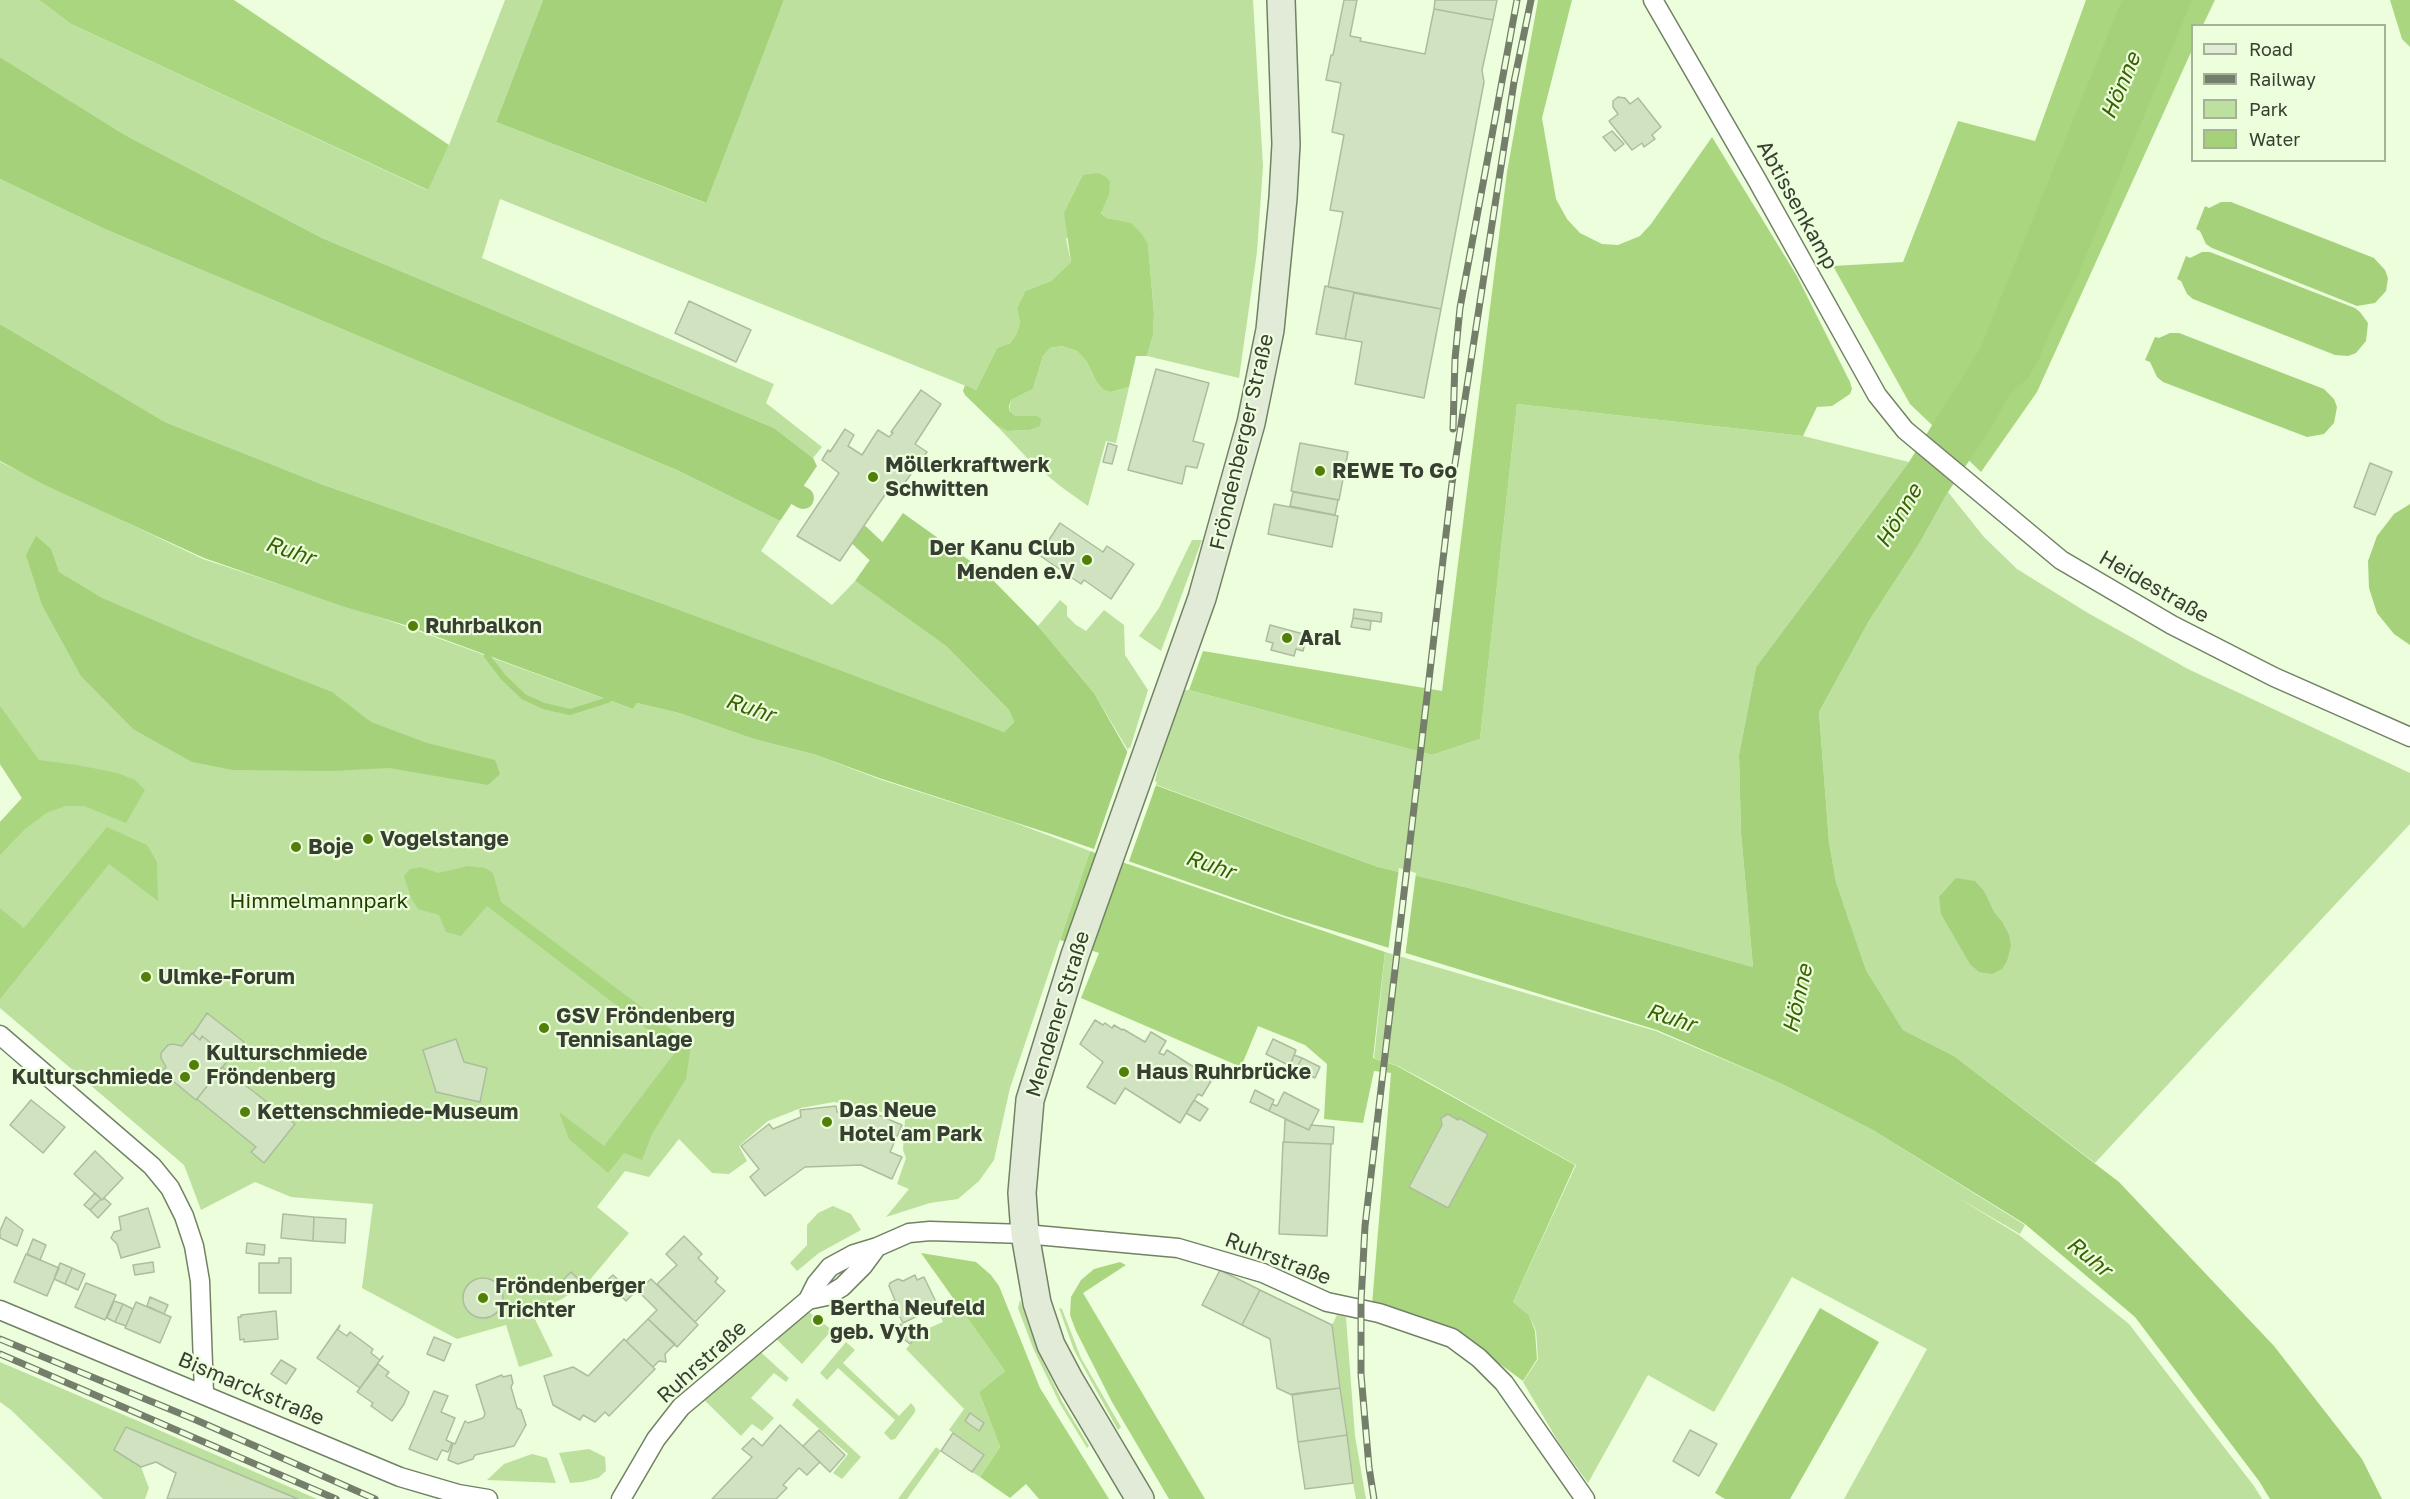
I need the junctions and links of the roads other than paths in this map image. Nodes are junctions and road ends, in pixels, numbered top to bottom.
1 (1281, 0) edge
2 (1653, 0) edge
3 (1911, 436) joint
4 (2410, 737) edge
5 (1119, 832) joint
6 (0, 1035) edge
7 (1025, 1234) junction
8 (0, 1310) edge
9 (204, 1393) junction
10 (488, 1499) edge
11 (621, 1499) edge
12 (1140, 1499) edge
13 (1585, 1499) edge

1 - 5 main road, Fröndenberger Straße
2 - 3 street, Abtissenkamp
3 - 4 street, Heidestraße
5 - 7 main road, Mendener Straße
6 - 9 street
7 - 11 street, Ruhrstraße
7 - 12 main road, Mendener Straße
7 - 13 street, Ruhrstraße
8 - 9 street, Bismarckstraße
9 - 10 street, Bismarckstraße

